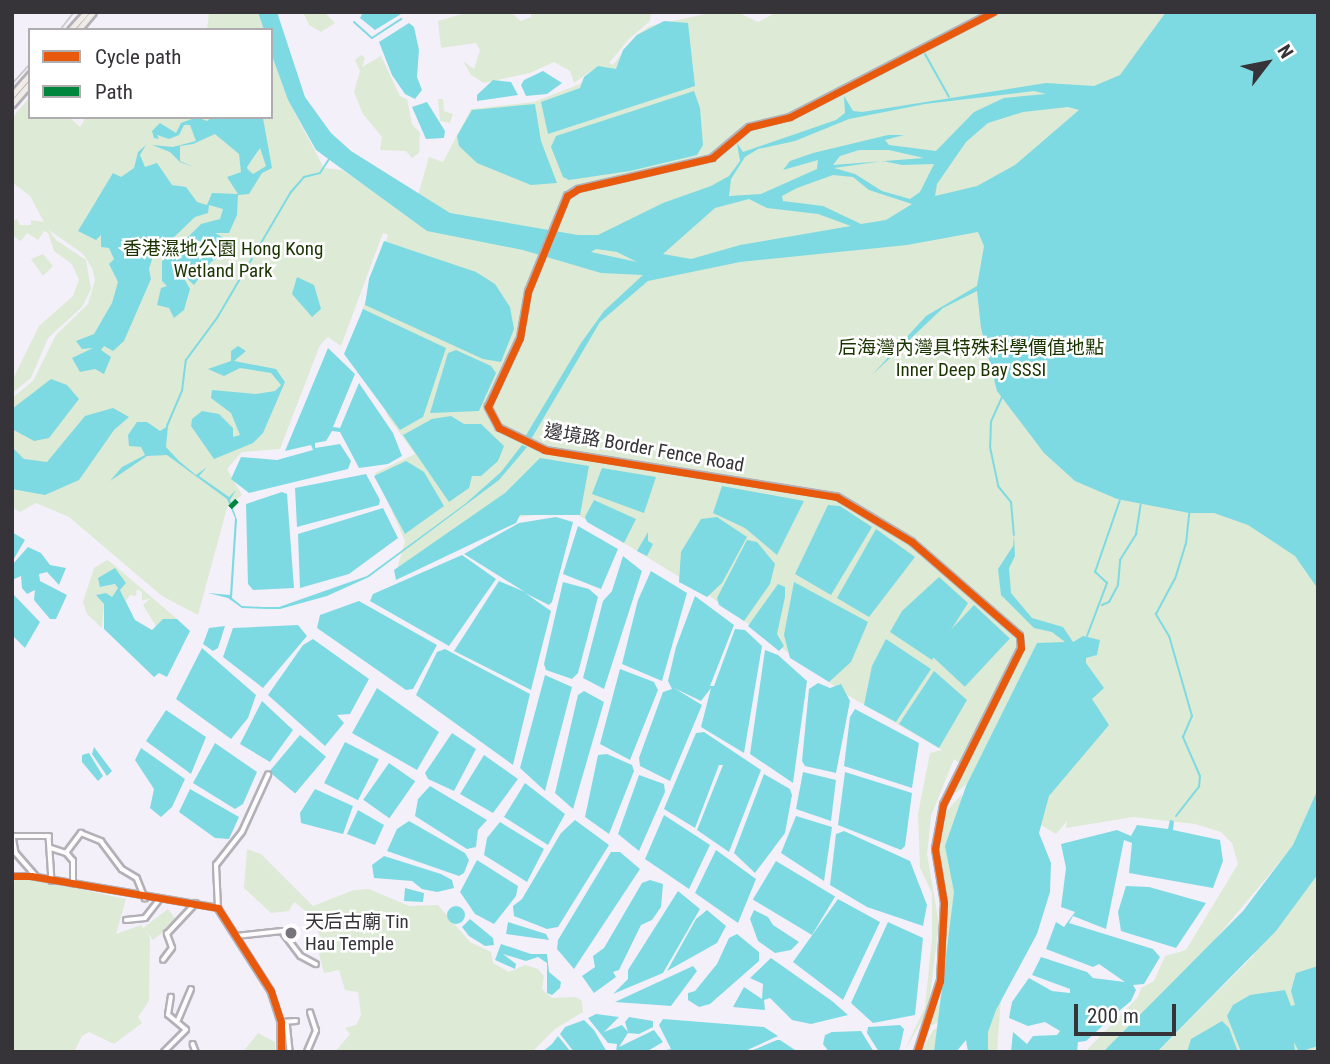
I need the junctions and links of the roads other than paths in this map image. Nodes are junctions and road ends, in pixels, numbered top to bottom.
1 (83, 12) edge
2 (93, 12) edge
3 (993, 12) edge
4 (72, 28) edge
5 (80, 28) edge
6 (28, 76) edge
7 (28, 85) edge
8 (12, 95) edge
9 (12, 104) edge
10 (268, 775) dead end
11 (13, 835) edge
12 (51, 848) junction
13 (66, 853) junction
14 (12, 876) edge
15 (36, 877) junction
16 (52, 881) junction
17 (73, 885) junction
18 (145, 898) junction
19 (160, 900) junction
20 (196, 903) junction
21 (218, 908) junction
22 (126, 920) dead end
23 (236, 936) junction
24 (163, 960) dead end
25 (316, 964) dead end
26 (191, 990) dead end
27 (171, 997) dead end
28 (310, 1013) dead end
29 (178, 1021) junction
30 (296, 1021) dead end
31 (281, 1022) junction
32 (287, 1022) junction
33 (192, 1044) dead end
34 (164, 1052) edge
35 (196, 1052) edge
36 (281, 1052) edge
37 (290, 1052) edge
38 (307, 1052) edge
39 (917, 1052) edge

1 - 4 main road
2 - 5 main road
3 - 39 street, 邊境路 Border Fence Road
6 - 8 main road
7 - 9 main road
10 - 21 street
11 - 12 street
11 - 15 street
12 - 13 street
12 - 16 street
13 - 17 street
13 - 18 street
14 - 15 street
15 - 16 street
16 - 17 street
17 - 18 street
18 - 19 street
19 - 20 street
19 - 22 street
20 - 21 street
20 - 24 street
21 - 23 street
23 - 25 street
23 - 31 street
26 - 29 street
27 - 29 street
28 - 38 street
29 - 34 street
30 - 32 street
31 - 32 street
31 - 36 street
32 - 37 street
33 - 35 street

